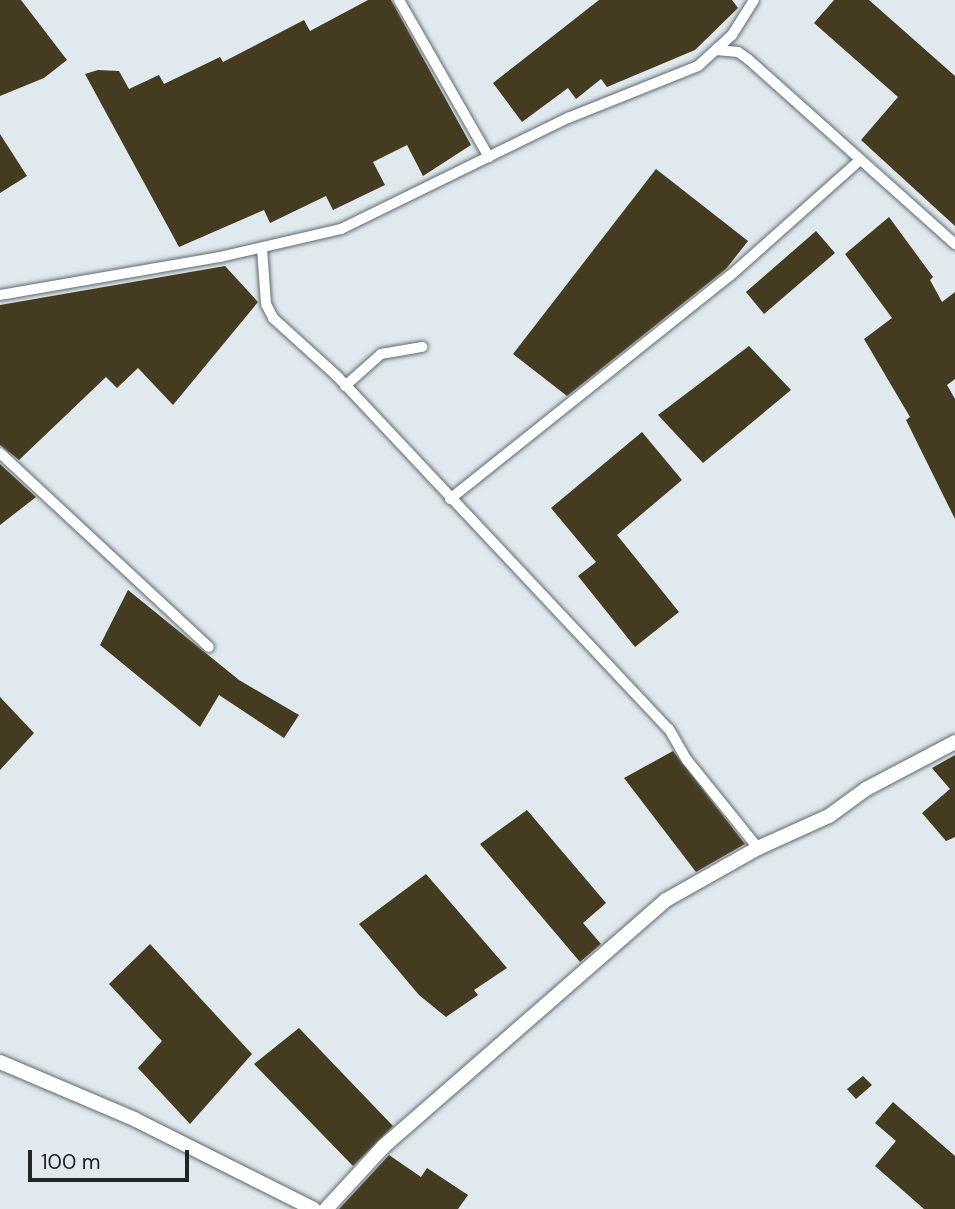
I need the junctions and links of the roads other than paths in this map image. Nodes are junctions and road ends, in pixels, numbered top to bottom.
1 (399, 0) edge
2 (754, 0) edge
3 (716, 50) junction
4 (489, 157) junction
5 (860, 160) junction
6 (955, 244) edge
7 (262, 248) junction
8 (0, 295) edge
9 (422, 347) dead end
10 (345, 386) junction
11 (0, 453) edge
12 (450, 499) junction
13 (209, 647) dead end
14 (955, 742) edge
15 (758, 848) junction
16 (0, 1062) edge
17 (314, 1209) edge
18 (326, 1209) edge

1 - 4 street
2 - 3 street
3 - 4 street
3 - 5 street
4 - 7 street
5 - 6 street
5 - 12 street
7 - 8 street
7 - 10 street
9 - 10 street
10 - 12 street
11 - 13 street
12 - 15 street
14 - 15 street
15 - 18 street
16 - 17 street

